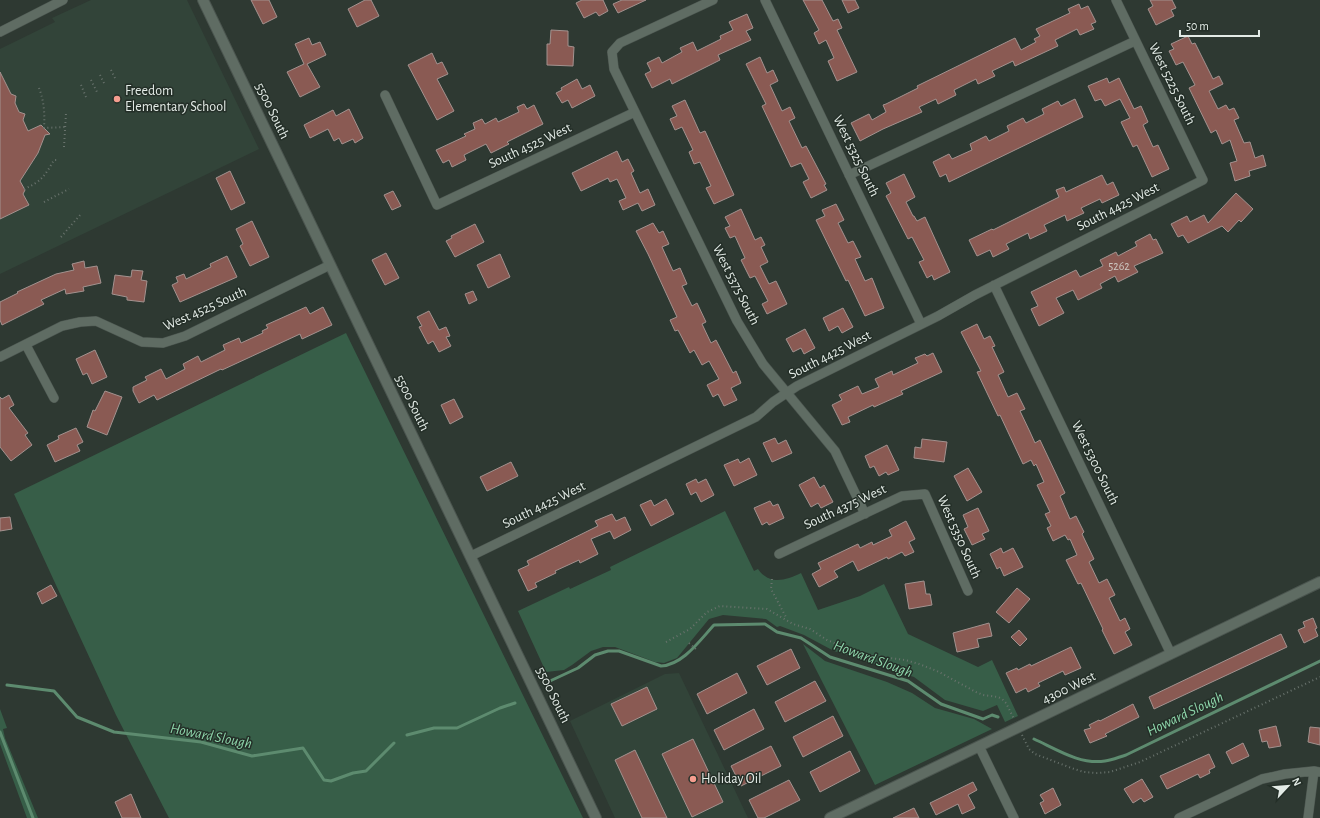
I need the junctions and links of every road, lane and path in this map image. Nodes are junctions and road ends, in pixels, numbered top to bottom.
1 (63, 0) edge
2 (203, 0) edge
3 (713, 0) edge
4 (765, 0) edge
5 (1116, 0) edge
6 (0, 32) edge
7 (1135, 41) junction
8 (111, 70) dead end
9 (100, 75) dead end
10 (91, 80) dead end
11 (116, 80) dead end
12 (81, 85) dead end
13 (105, 85) dead end
14 (39, 88) dead end
15 (97, 92) dead end
16 (384, 95) dead end
17 (86, 97) dead end
18 (635, 112) junction
19 (66, 113) dead end
20 (65, 127) junction
21 (64, 147) dead end
22 (59, 160) dead end
23 (849, 175) junction
24 (1203, 180) joint
25 (24, 189) dead end
26 (69, 189) dead end
27 (44, 202) dead end
28 (81, 214) dead end
29 (61, 237) dead end
30 (330, 265) junction
31 (994, 285) junction
32 (921, 324) junction
33 (26, 345) junction
34 (0, 357) edge
35 (787, 393) junction
36 (54, 398) dead end
37 (925, 494) joint
38 (865, 514) junction
39 (779, 554) dead end
40 (471, 556) junction
41 (772, 578) dead end
42 (1320, 582) edge
43 (968, 591) dead end
44 (707, 612) junction
45 (708, 616) dead end
46 (788, 620) junction
47 (666, 642) dead end
48 (689, 643) dead end
49 (697, 650) dead end
50 (1171, 654) junction
51 (1320, 677) edge
52 (1014, 718) dead end
53 (1023, 738) dead end
54 (979, 746) junction
55 (1317, 772) edge
56 (596, 818) edge
57 (830, 818) edge
58 (1014, 818) edge
59 (1179, 818) edge
60 (1308, 818) edge

1 - 6 street
2 - 30 main road, 5500 South
3 - 18 street, West 5375 South
4 - 23 street, West 5325 South
5 - 7 street, West 5225 South
7 - 23 street
7 - 24 street, West 5225 South
8 - 11 path
9 - 13 path
10 - 15 path
12 - 17 path
14 - 20 path
16 - 18 street, South 4525 West
18 - 35 street, West 5375 South
19 - 20 path
20 - 21 path
22 - 25 path
23 - 32 street, West 5325 South
24 - 31 street, South 4425 West
26 - 27 path
28 - 29 path
30 - 33 street, West 4525 South
30 - 40 main road, 5500 South
31 - 32 street, South 4425 West
31 - 50 street, West 5300 South
32 - 35 street, South 4425 West
33 - 34 street, West 4525 South
33 - 36 street
35 - 38 street, West 5375 South
35 - 40 street, South 4425 West
37 - 38 street, South 4375 West
37 - 43 street, West 5350 South
38 - 39 street, South 4375 West
40 - 56 main road, 5500 South
41 - 46 path
42 - 50 main road, 4300 West
44 - 45 path
44 - 46 path
44 - 47 path
46 - 52 path
48 - 49 path
50 - 54 main road, 4300 West
51 - 53 path
54 - 57 main road, 4300 West
54 - 58 street
55 - 59 street
55 - 60 street

